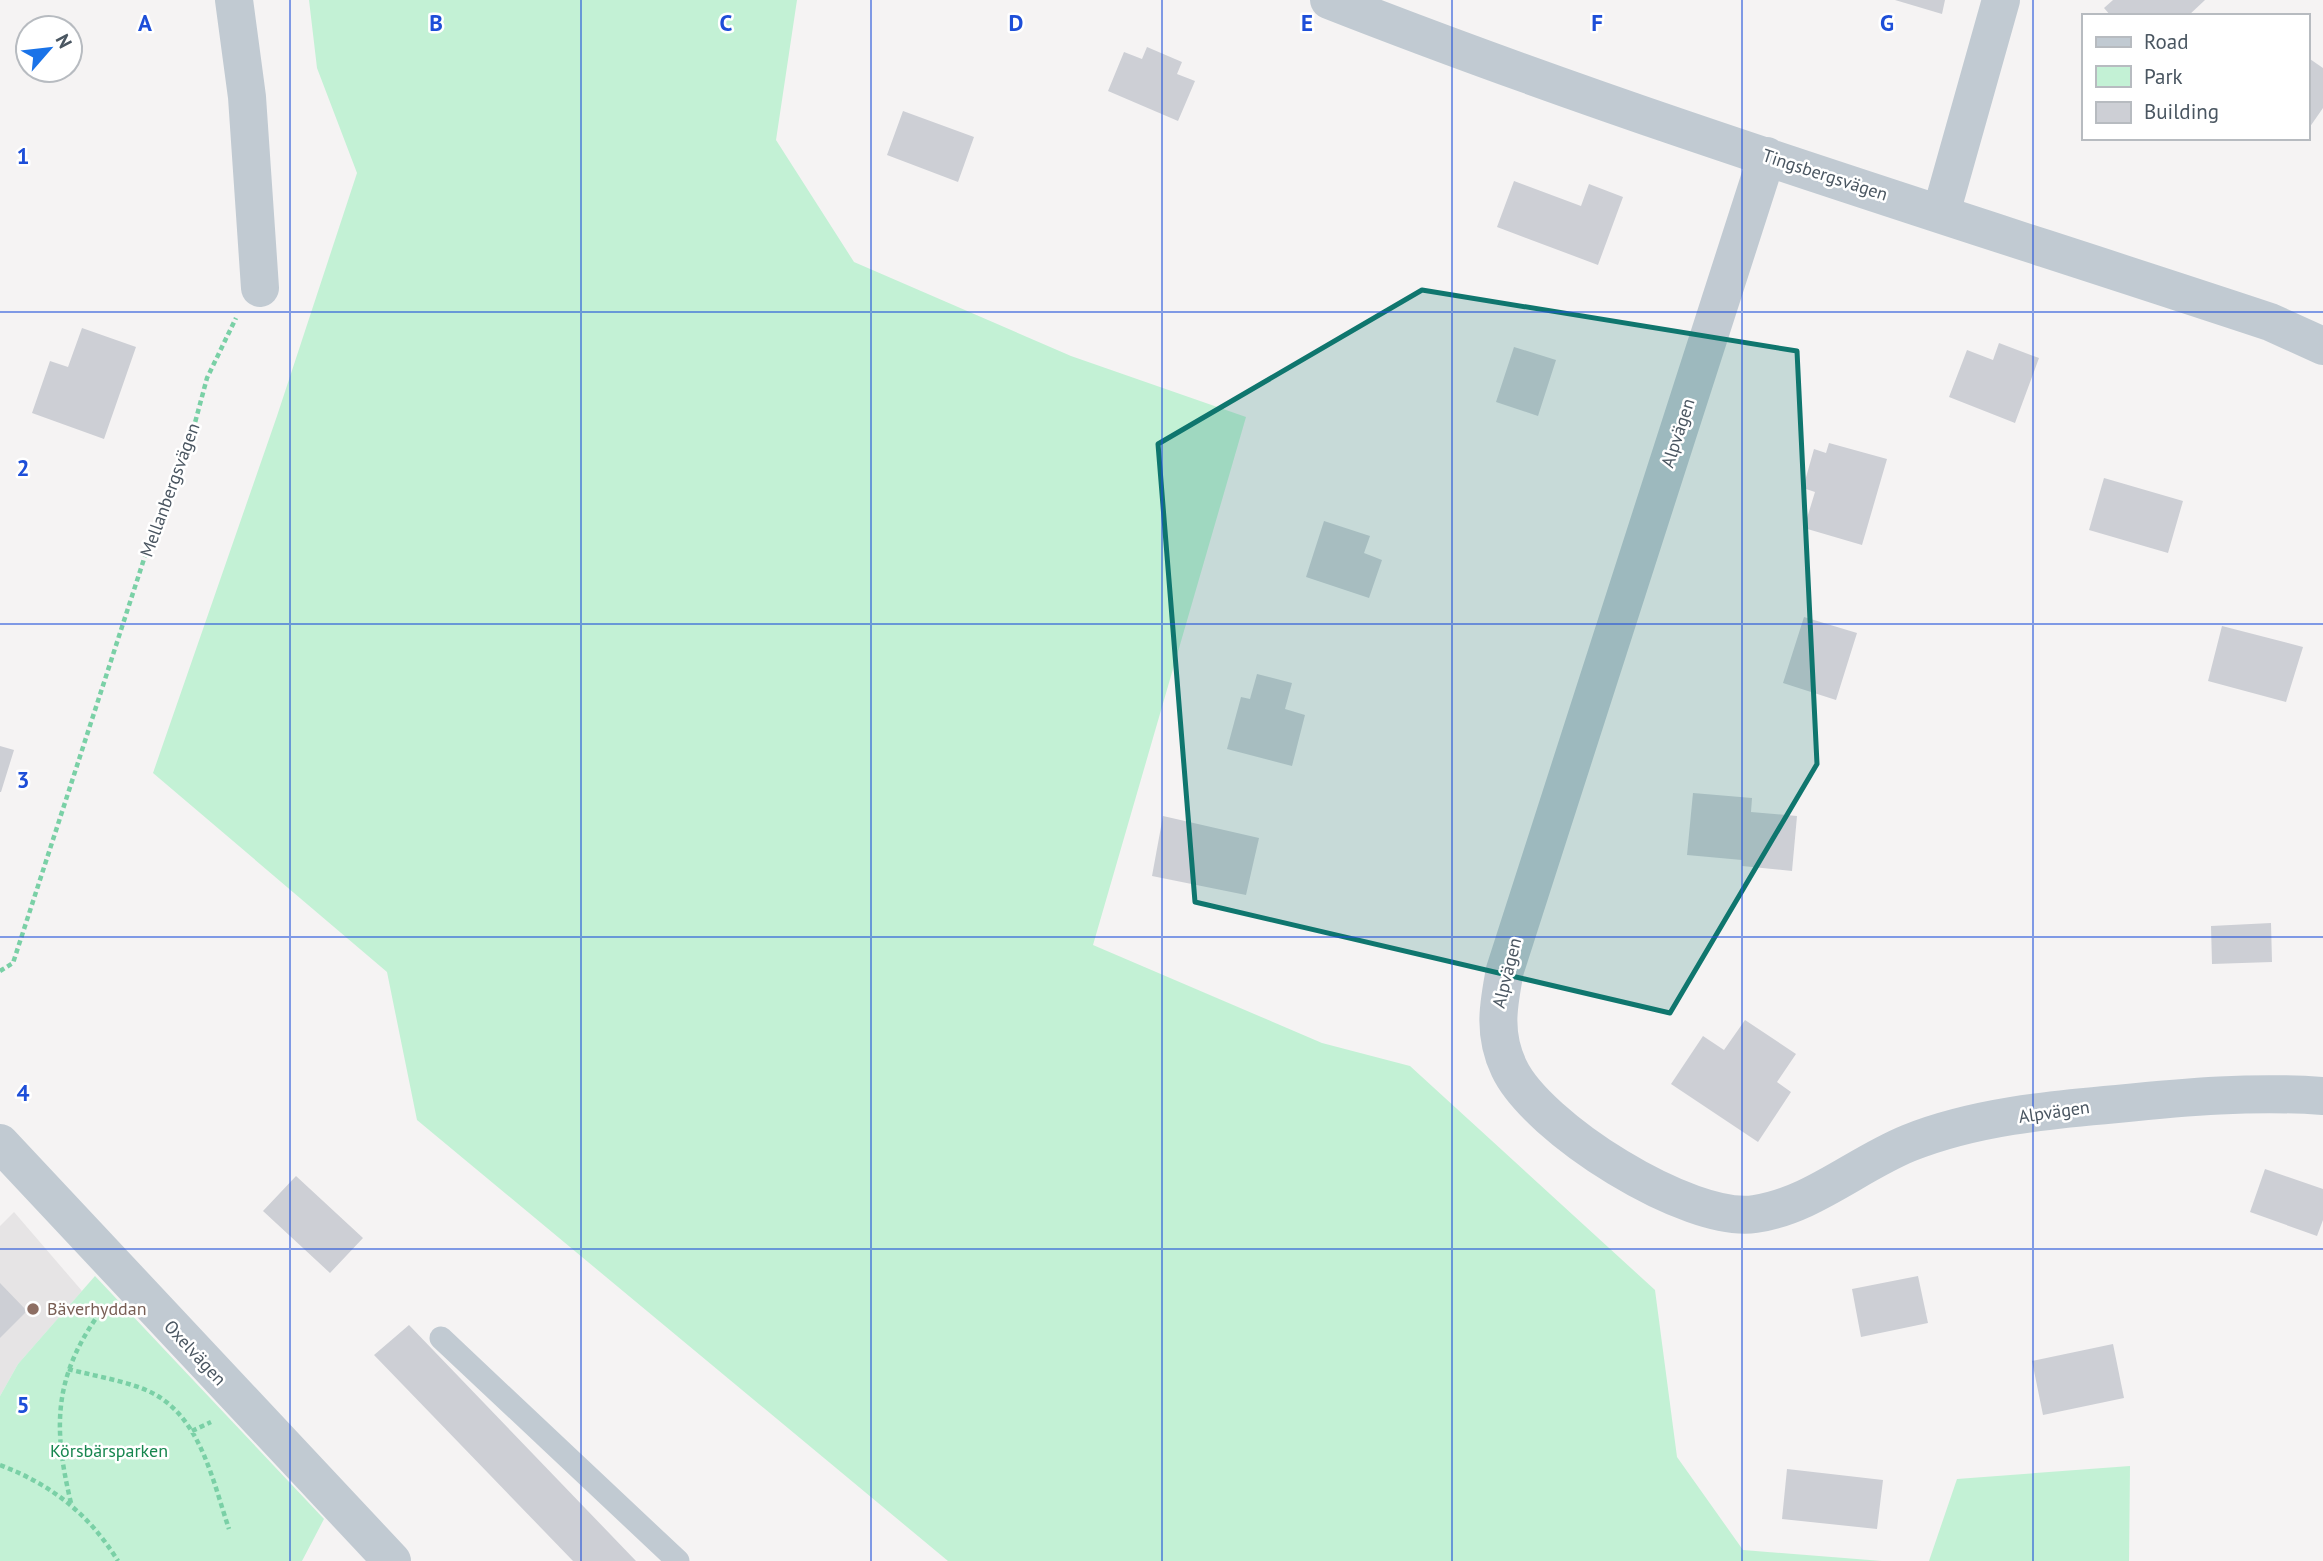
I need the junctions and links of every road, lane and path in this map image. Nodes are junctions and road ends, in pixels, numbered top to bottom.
1 (234, 0) edge
2 (1329, 0) edge
3 (2001, 0) edge
4 (1767, 156) junction
5 (1941, 213) junction
6 (260, 288) joint
7 (2323, 346) edge
8 (0, 971) edge
9 (2323, 1096) edge
10 (0, 1143) edge
11 (125, 1279) junction
12 (441, 1338) dead end
13 (68, 1369) junction
14 (0, 1465) edge
15 (71, 1503) junction
16 (229, 1529) dead end
17 (118, 1561) edge
18 (392, 1561) edge
19 (678, 1561) edge

1 - 6 street
2 - 4 street, Tingsbergsvägen
3 - 5 street
4 - 5 street, Tingsbergsvägen
4 - 9 street, Alpvägen
5 - 7 street, Tingsbergsvägen
6 - 8 path, Mellanbergsvägen
10 - 11 street, Oxelvägen
11 - 13 path
11 - 18 street, Oxelvägen
12 - 19 lane
13 - 15 path
13 - 16 path
14 - 15 path
15 - 17 path

